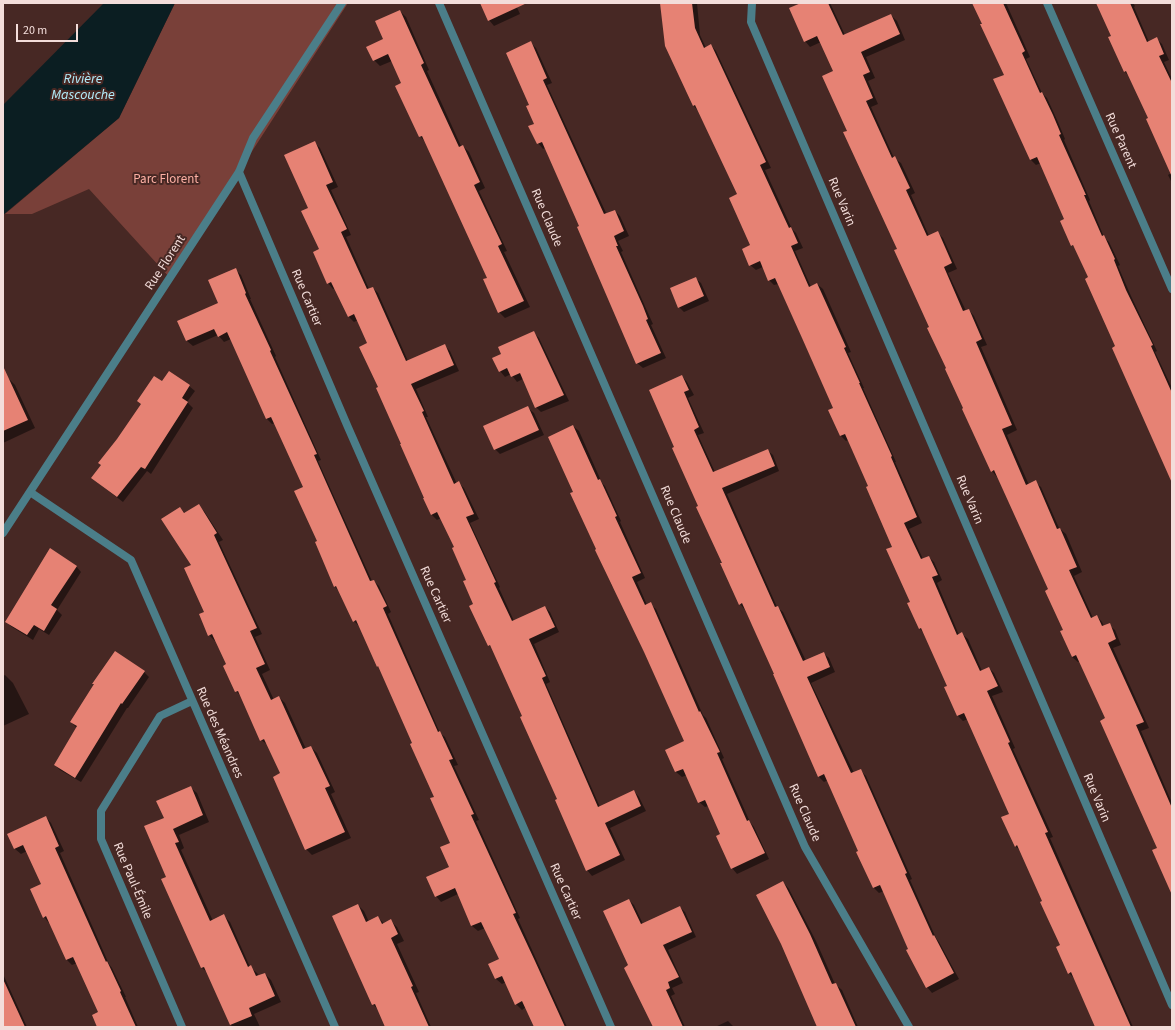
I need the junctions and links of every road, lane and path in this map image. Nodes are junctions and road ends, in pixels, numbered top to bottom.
1 (342, 3) edge
2 (439, 3) edge
3 (752, 3) edge
4 (1047, 3) edge
5 (239, 172) junction
6 (1172, 289) edge
7 (30, 492) junction
8 (3, 533) edge
9 (192, 701) junction
10 (1172, 1006) edge
11 (182, 1027) edge
12 (335, 1027) edge
13 (611, 1027) edge
14 (908, 1027) edge

1 - 5 street, Rue Florent
2 - 14 street, Rue Claude
3 - 10 street, Rue Varin
4 - 6 street, Rue Parent
5 - 7 street, Rue Florent
5 - 13 street, Rue Cartier
7 - 8 street, Rue Florent
7 - 9 street, Rue des Méandres
9 - 11 street, Rue Paul-Émile
9 - 12 street, Rue des Méandres

